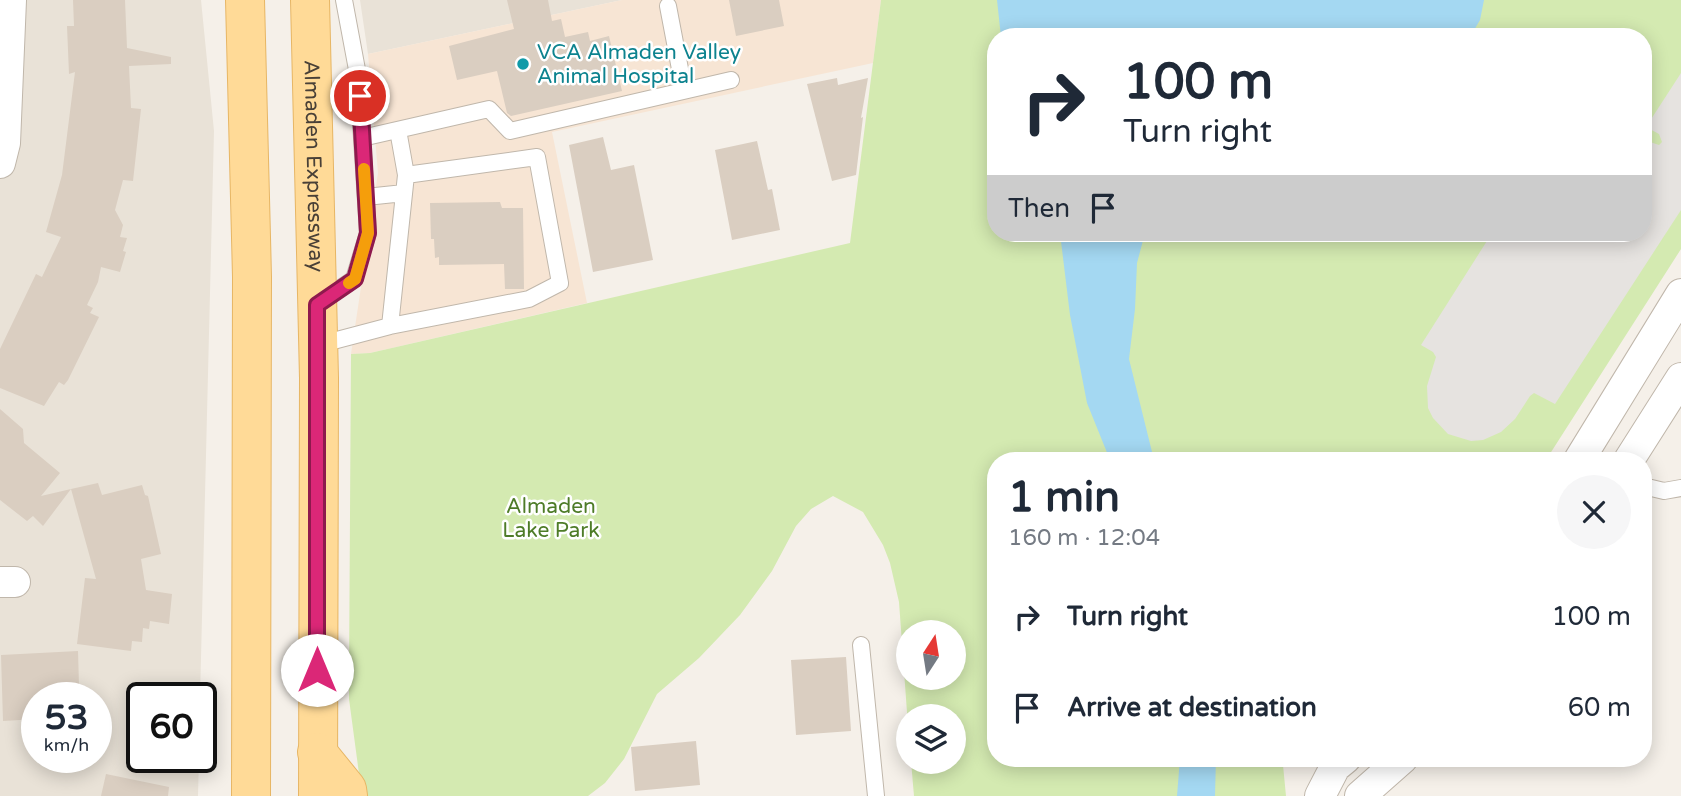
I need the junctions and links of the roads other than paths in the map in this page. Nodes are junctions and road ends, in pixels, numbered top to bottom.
1 (11, 0) edge
2 (245, 0) edge
3 (310, 0) edge
4 (344, 0) edge
5 (668, 6) dead end
6 (731, 80) dead end
7 (684, 90) junction
8 (398, 130) junction
9 (362, 138) junction
10 (0, 163) edge
11 (406, 175) junction
12 (404, 193) junction
13 (366, 197) junction
14 (1681, 294) edge
15 (317, 305) junction
16 (390, 326) junction
17 (318, 345) junction
18 (1681, 378) edge
19 (1584, 452) edge
20 (1634, 452) edge
21 (1652, 488) edge
22 (1681, 488) edge
23 (861, 645) dead end
24 (317, 752) junction
25 (1335, 767) edge
26 (1393, 767) edge
27 (251, 796) edge
28 (318, 796) edge
29 (348, 796) edge
30 (876, 796) edge
31 (1320, 796) edge
32 (1360, 796) edge

1 - 10 street
2 - 27 main road
3 - 15 main road, Almaden Expressway
4 - 9 lane
5 - 7 lane
6 - 7 lane
7 - 8 lane
8 - 9 lane
8 - 11 lane
9 - 13 lane
11 - 12 lane
11 - 16 lane
12 - 13 lane
12 - 16 lane
13 - 15 lane
14 - 19 street
15 - 17 main road, Almaden Expressway
16 - 17 lane
17 - 24 main road, Almaden Expressway
18 - 20 street
21 - 22 lane
23 - 30 lane
24 - 28 main road, Almaden Expressway
24 - 29 main road
25 - 31 street
26 - 32 street

